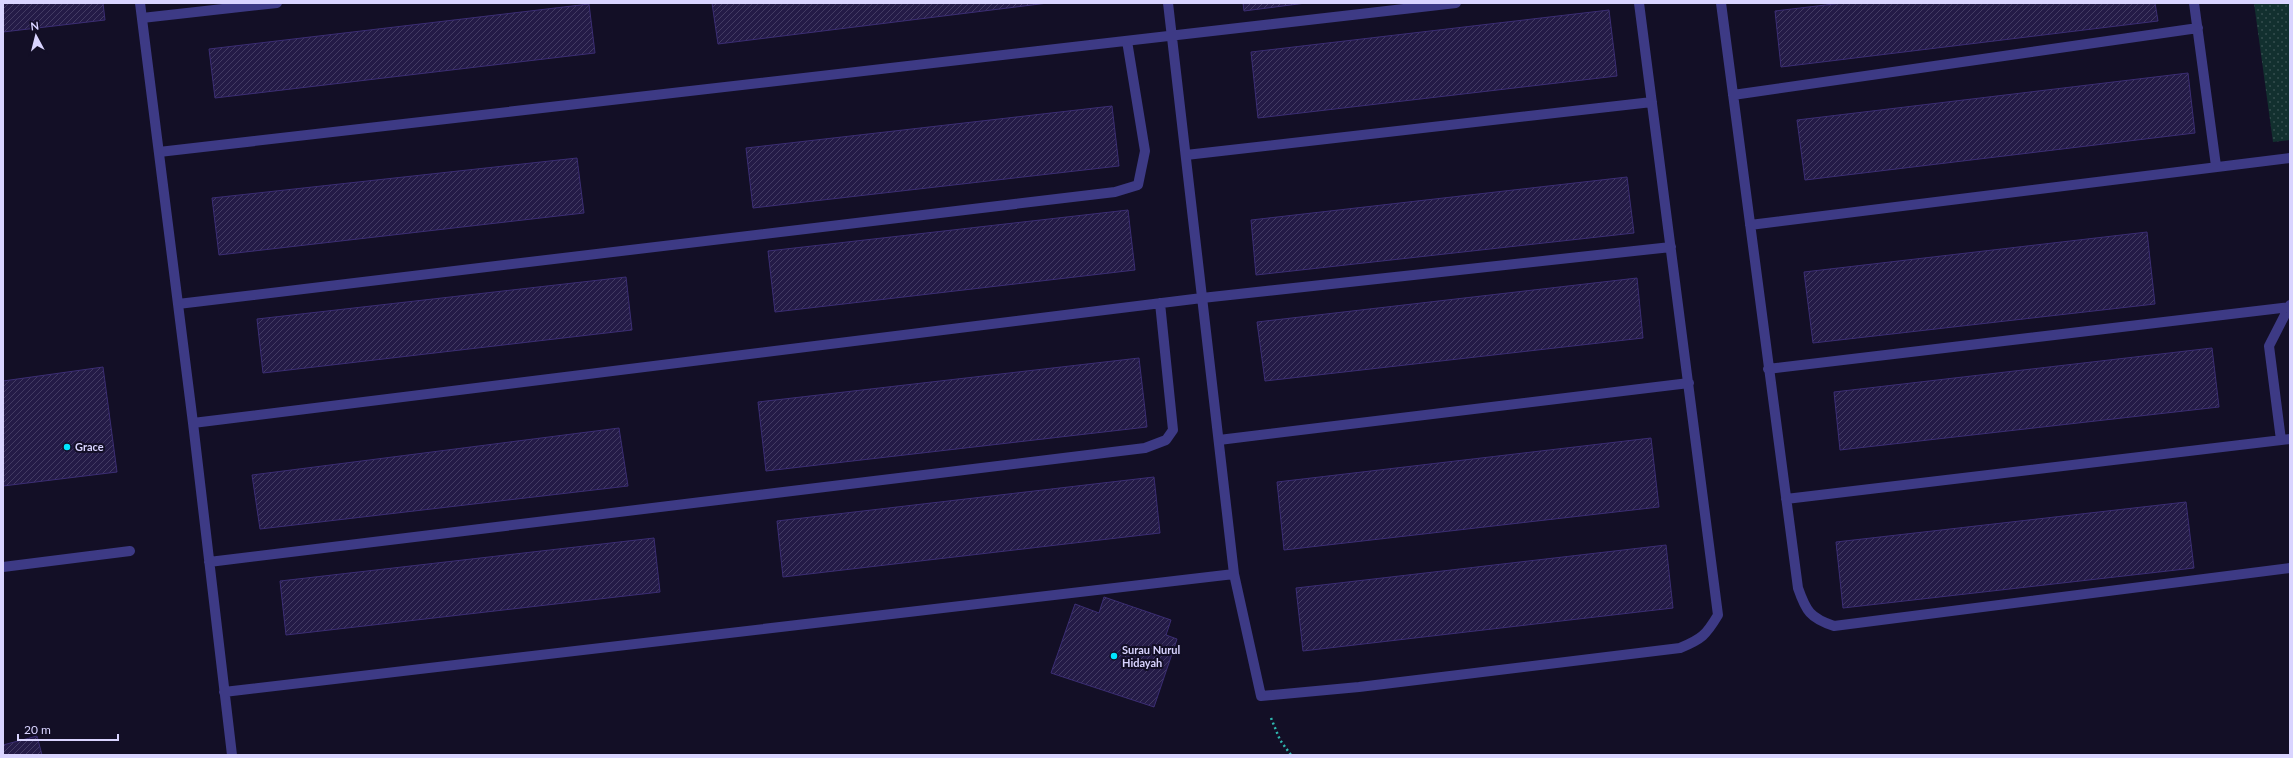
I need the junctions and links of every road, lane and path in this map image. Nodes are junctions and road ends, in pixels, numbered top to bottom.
1 (140, 3) edge
2 (277, 3) edge
3 (1168, 3) edge
4 (1456, 3) edge
5 (1639, 3) edge
6 (1721, 3) edge
7 (2194, 3) edge
8 (142, 18) junction
9 (2198, 28) junction
10 (1171, 35) junction
11 (1127, 41) junction
12 (1733, 95) junction
13 (1652, 102) junction
14 (158, 152) junction
15 (1186, 155) junction
16 (2290, 158) edge
17 (2216, 166) junction
18 (1750, 225) junction
19 (1671, 247) junction
20 (1202, 298) junction
21 (1160, 303) junction
22 (178, 304) junction
23 (2290, 306) edge
24 (1768, 369) junction
25 (1689, 383) junction
26 (193, 423) junction
27 (1219, 440) junction
28 (2285, 440) edge
29 (1786, 499) junction
30 (130, 551) dead end
31 (209, 562) junction
32 (3, 567) edge
33 (2290, 568) edge
34 (1234, 574) junction
35 (224, 692) junction
36 (1261, 696) junction
37 (232, 755) edge
38 (1291, 755) edge

1 - 8 lane
2 - 8 lane
3 - 10 lane
4 - 10 lane
5 - 13 lane
6 - 12 lane
7 - 9 lane
8 - 14 lane
9 - 12 lane
9 - 17 lane
10 - 11 lane
10 - 15 lane
11 - 14 lane
11 - 22 lane
12 - 18 lane
13 - 15 lane
13 - 19 lane
14 - 22 lane
15 - 20 lane
16 - 17 lane
17 - 18 lane
18 - 24 lane
19 - 20 lane
19 - 25 lane
20 - 21 lane
20 - 27 lane
21 - 26 lane
21 - 31 lane
22 - 26 lane
23 - 24 lane
23 - 28 lane
24 - 29 lane
25 - 27 lane
25 - 36 lane
26 - 31 lane
27 - 34 lane
28 - 29 lane
29 - 33 lane
30 - 32 lane
31 - 35 lane
34 - 35 lane
34 - 36 lane
35 - 37 lane
36 - 38 path

